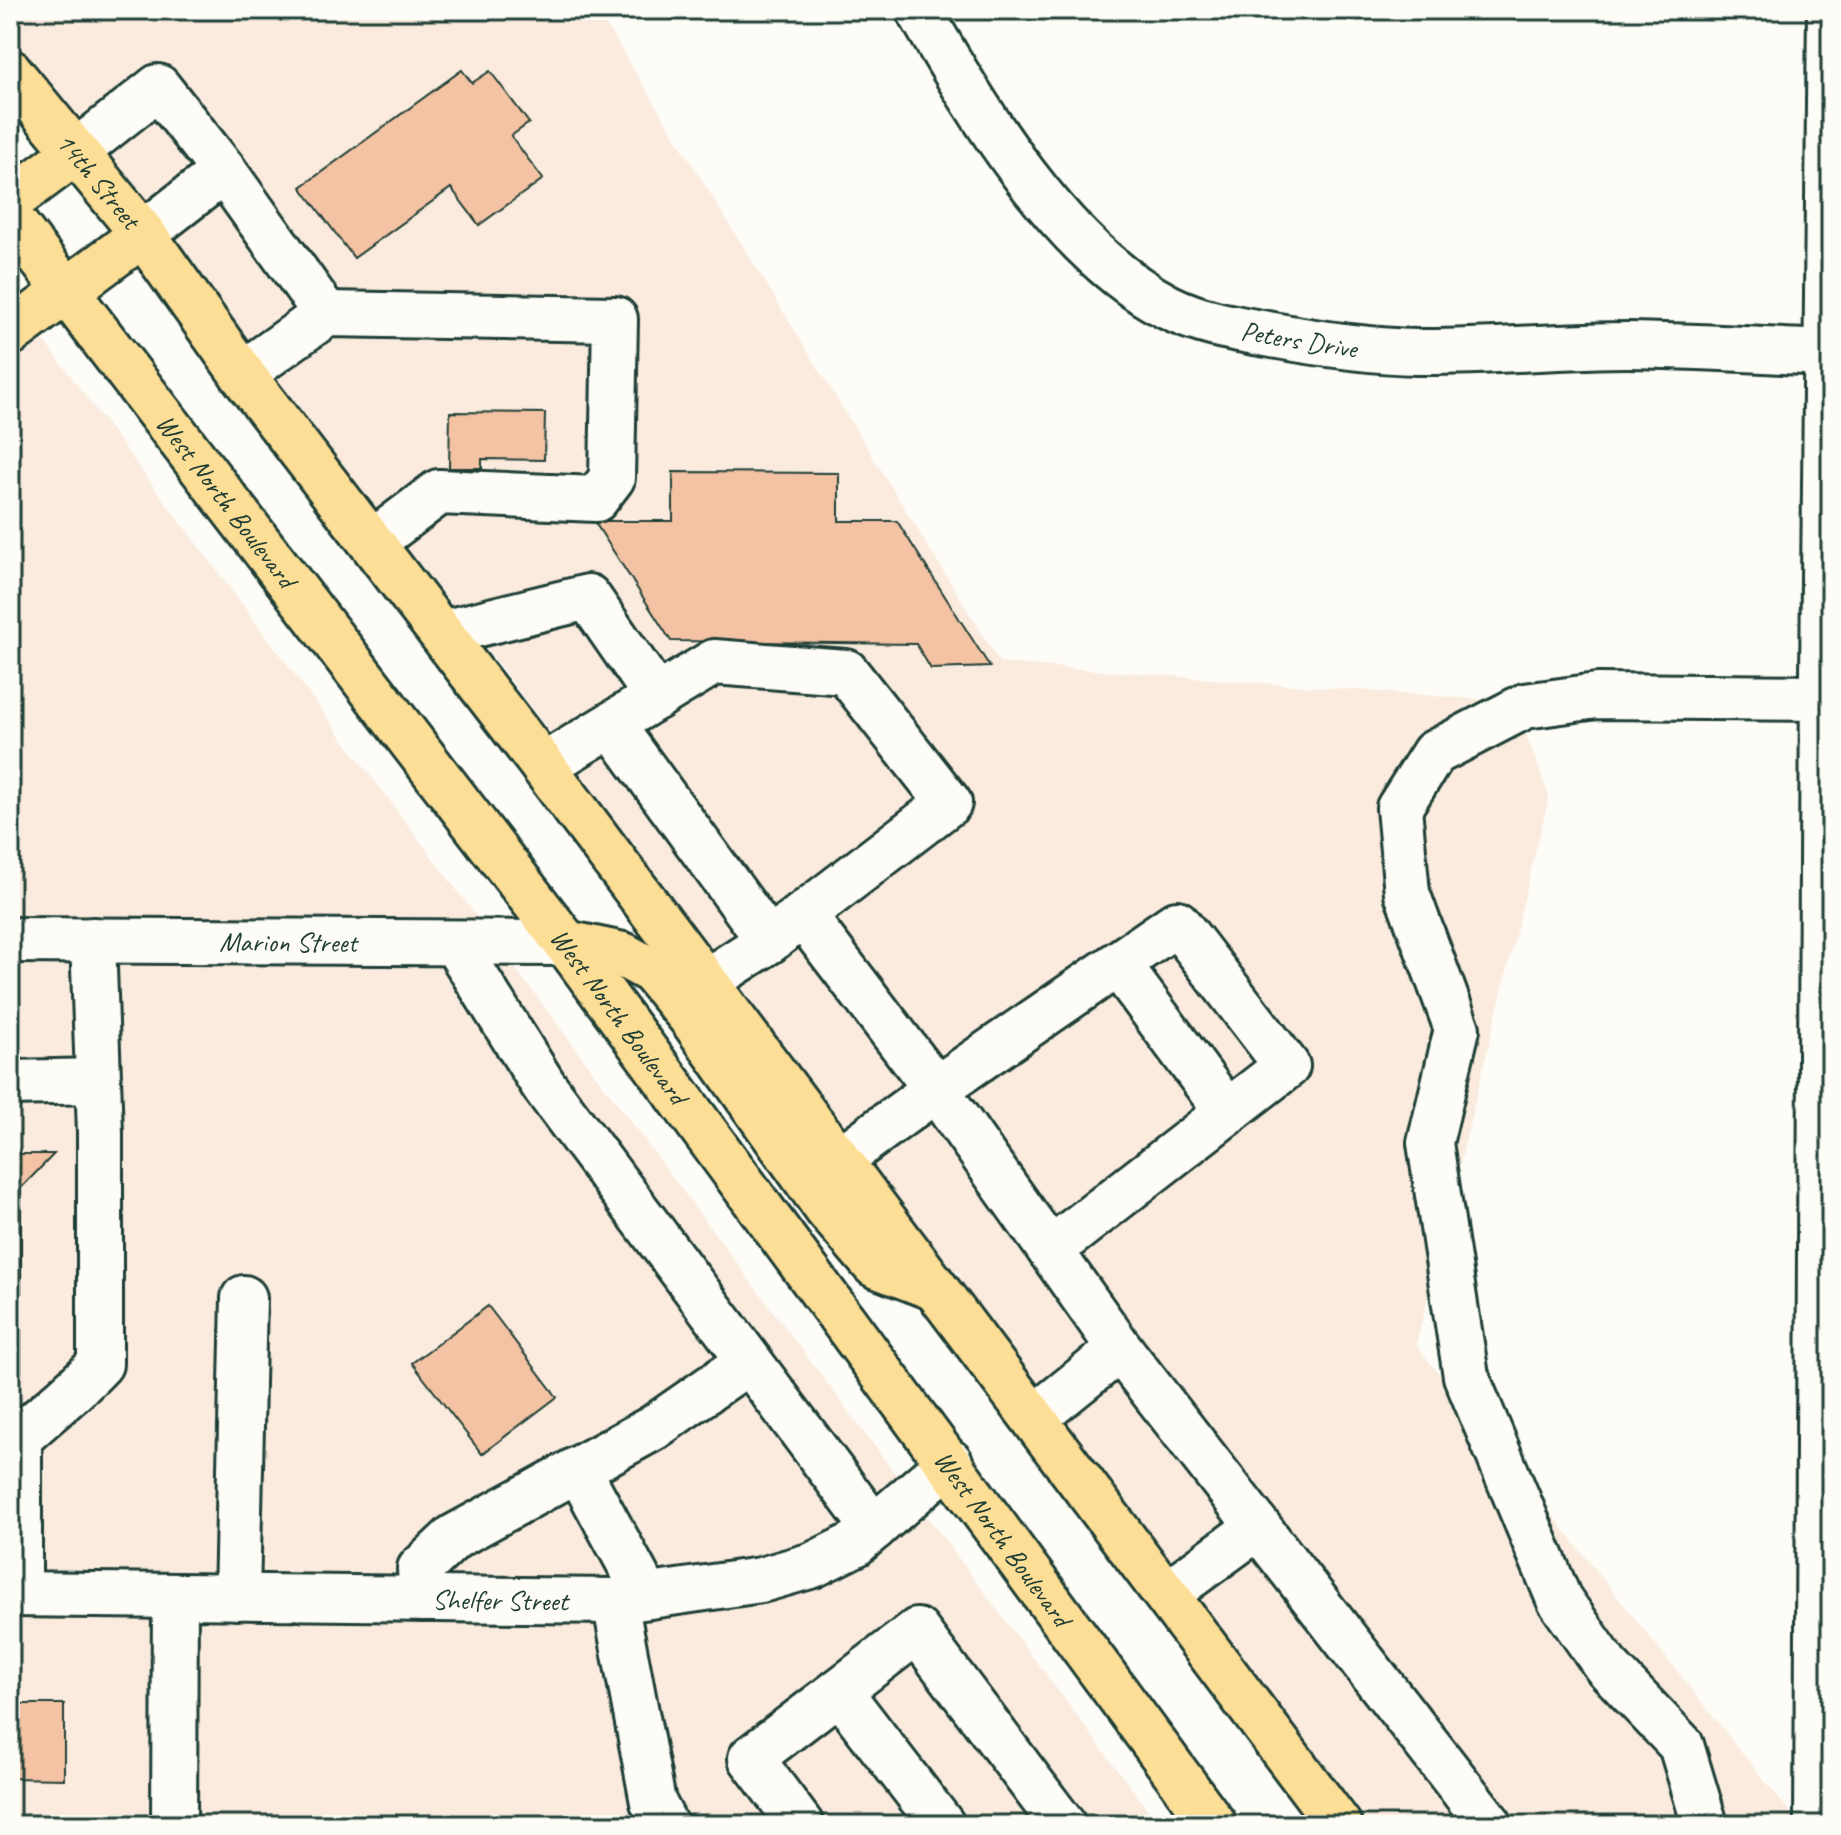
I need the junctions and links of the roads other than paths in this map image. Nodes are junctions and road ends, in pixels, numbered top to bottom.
1 (919, 10) edge
2 (1830, 10) edge
3 (10, 72) edge
4 (1830, 116) edge
5 (76, 152) junction
6 (224, 171) junction
7 (10, 201) edge
8 (10, 218) edge
9 (143, 234) junction
10 (66, 293) junction
11 (326, 314) junction
12 (10, 333) edge
13 (1827, 353) junction
14 (242, 374) junction
15 (373, 542) junction
16 (442, 633) junction
17 (1826, 682) edge
18 (657, 697) junction
19 (612, 725) junction
20 (543, 766) junction
21 (803, 915) junction
22 (10, 940) edge
23 (93, 940) junction
24 (769, 941) junction
25 (455, 943) junction
26 (566, 943) junction
27 (1118, 964) junction
28 (705, 982) junction
29 (97, 1081) junction
30 (10, 1083) edge
31 (936, 1089) junction
32 (1227, 1112) junction
33 (839, 1160) junction
34 (1050, 1250) junction
35 (935, 1288) junction
36 (244, 1298) dead end
37 (1120, 1349) junction
38 (749, 1361) junction
39 (1034, 1418) junction
40 (950, 1462) junction
41 (578, 1469) junction
42 (1258, 1527) junction
43 (874, 1528) junction
44 (15, 1594) edge
45 (1166, 1594) junction
46 (175, 1596) junction
47 (237, 1597) junction
48 (422, 1599) junction
49 (631, 1599) junction
50 (839, 1691) junction
51 (174, 1825) edge
52 (665, 1825) edge
53 (801, 1825) edge
54 (942, 1825) edge
55 (1063, 1825) edge
56 (1214, 1825) edge
57 (1339, 1825) edge
58 (1490, 1825) edge
59 (1705, 1825) edge
60 (1817, 1825) edge

1 - 13 street, Peters Drive
2 - 4 street
3 - 5 main road, 14th Street
4 - 13 street
5 - 6 street
5 - 7 main road
5 - 9 main road, 14th Street
6 - 9 street
6 - 11 street
8 - 10 main road, West North Boulevard
9 - 10 main road, 14th Street
9 - 14 main road
10 - 12 main road, 14th Street
10 - 26 main road, West North Boulevard
11 - 14 street
11 - 15 street
13 - 17 street
14 - 15 main road
15 - 16 main road
16 - 18 street
16 - 20 main road
17 - 59 street
17 - 60 street
18 - 19 street
18 - 21 street
19 - 20 street
19 - 24 street
20 - 28 main road
21 - 24 street
21 - 31 street
22 - 23 street, Marion Street
23 - 25 street, Marion Street
23 - 29 street
24 - 28 street
25 - 26 street, Marion Street
25 - 38 street
26 - 35 main road
26 - 40 main road, West North Boulevard
27 - 31 street
27 - 32 street
27 - 32 street
28 - 33 main road
29 - 30 street
29 - 44 street
31 - 33 street
31 - 34 street
32 - 34 street
33 - 35 main road
34 - 37 street
35 - 39 main road
36 - 47 street
37 - 39 street
37 - 42 street
38 - 41 street
38 - 43 street
39 - 45 main road
40 - 43 street, Shelfer Street
40 - 56 main road, West North Boulevard
41 - 48 street
41 - 49 street
42 - 45 street
42 - 58 street
43 - 49 street, Shelfer Street
44 - 46 street, Shelfer Street
45 - 57 main road
46 - 47 street, Shelfer Street
46 - 51 street
47 - 48 street, Shelfer Street
48 - 49 street, Shelfer Street
49 - 52 street
50 - 53 street
50 - 54 street
50 - 55 street

